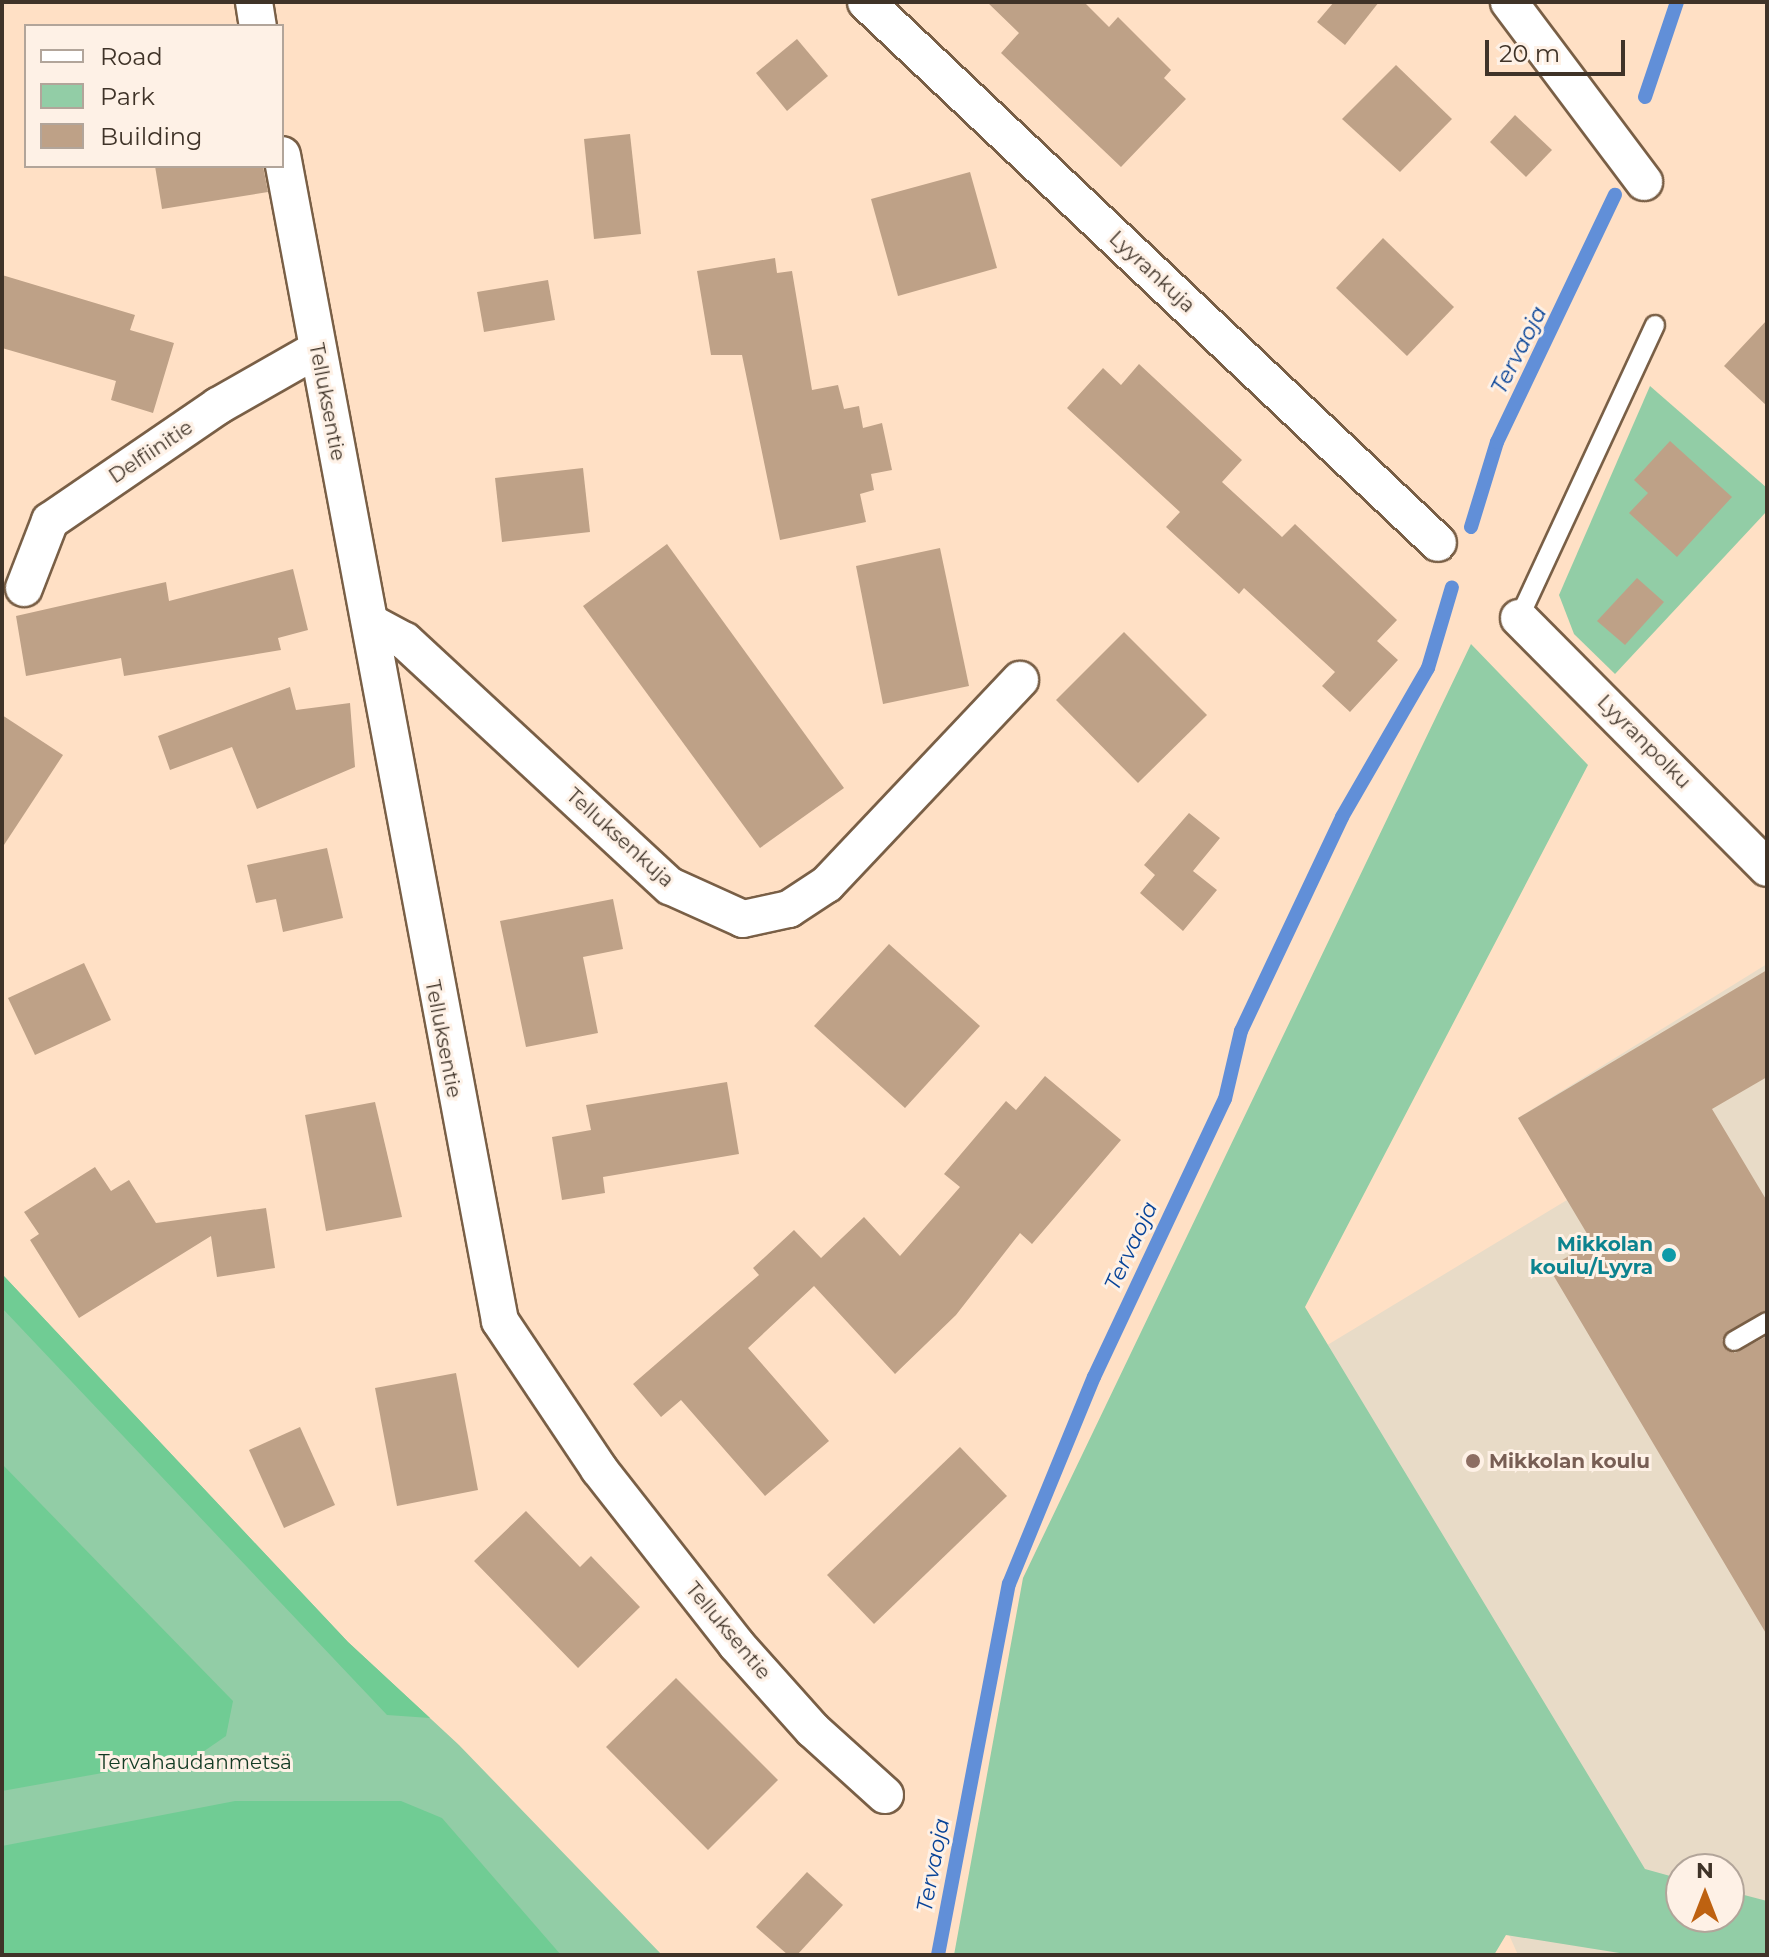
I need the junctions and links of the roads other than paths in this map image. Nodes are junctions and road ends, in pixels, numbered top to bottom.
1 (254, 2) edge
2 (866, 2) edge
3 (1509, 2) edge
4 (258, 24) edge
5 (284, 166) edge
6 (1644, 182) dead end
7 (1655, 325) dead end
8 (316, 350) junction
9 (1438, 543) dead end
10 (24, 588) dead end
11 (1519, 618) joint
12 (371, 623) junction
13 (1020, 680) dead end
14 (1767, 868) edge
15 (1767, 1322) edge
16 (1734, 1341) dead end
17 (885, 1795) dead end

1 - 4 street
2 - 9 street, Lyyrankuja
3 - 6 street
5 - 8 street, Telluksentie
7 - 11 lane
8 - 10 street, Delfiinitie
8 - 12 street, Telluksentie
11 - 14 street, Lyyranpolku
12 - 13 street, Telluksenkuja
12 - 17 street, Telluksentie
15 - 16 lane

